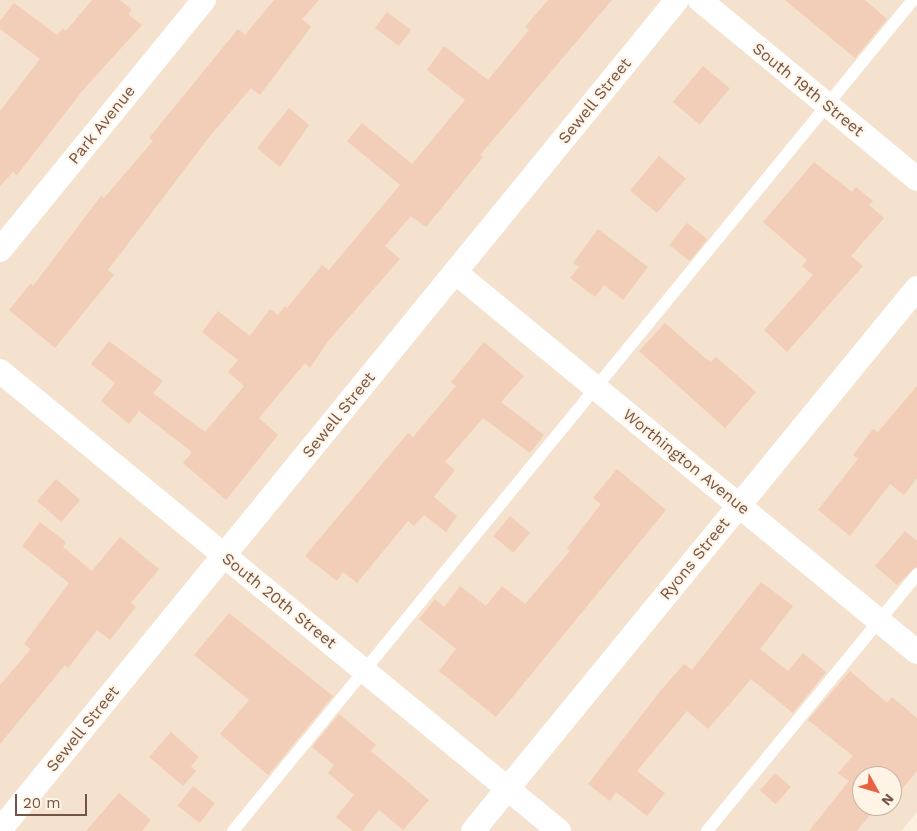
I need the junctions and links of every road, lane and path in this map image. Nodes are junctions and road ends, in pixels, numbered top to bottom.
1 (204, 0) edge
2 (677, 0) edge
3 (700, 0) edge
4 (913, 0) edge
5 (827, 105) junction
6 (917, 179) edge
7 (0, 250) edge
8 (455, 272) junction
9 (917, 288) edge
10 (0, 371) edge
11 (596, 388) junction
12 (739, 505) junction
13 (224, 555) junction
14 (917, 574) edge
15 (879, 620) junction
16 (917, 652) edge
17 (364, 670) junction
18 (508, 789) junction
19 (0, 830) edge
20 (233, 831) edge
21 (473, 831) edge
22 (559, 831) edge
23 (707, 831) edge

1 - 7 street, Park Avenue
2 - 8 street, Sewell Street
3 - 5 street, South 19th Street
4 - 5 lane
5 - 6 street, South 19th Street
5 - 11 lane
8 - 11 street, Worthington Avenue
8 - 13 street, Sewell Street
9 - 12 street, Ryons Street
10 - 13 street, South 20th Street
11 - 12 street, Worthington Avenue
11 - 17 lane
12 - 15 street, Worthington Avenue
12 - 18 street, Ryons Street
13 - 17 street, South 20th Street
13 - 19 street, Sewell Street
14 - 15 lane
15 - 16 street, Worthington Avenue
15 - 23 lane
17 - 18 street, South 20th Street
17 - 20 lane
18 - 21 street, Ryons Street
18 - 22 street, South 20th Street

